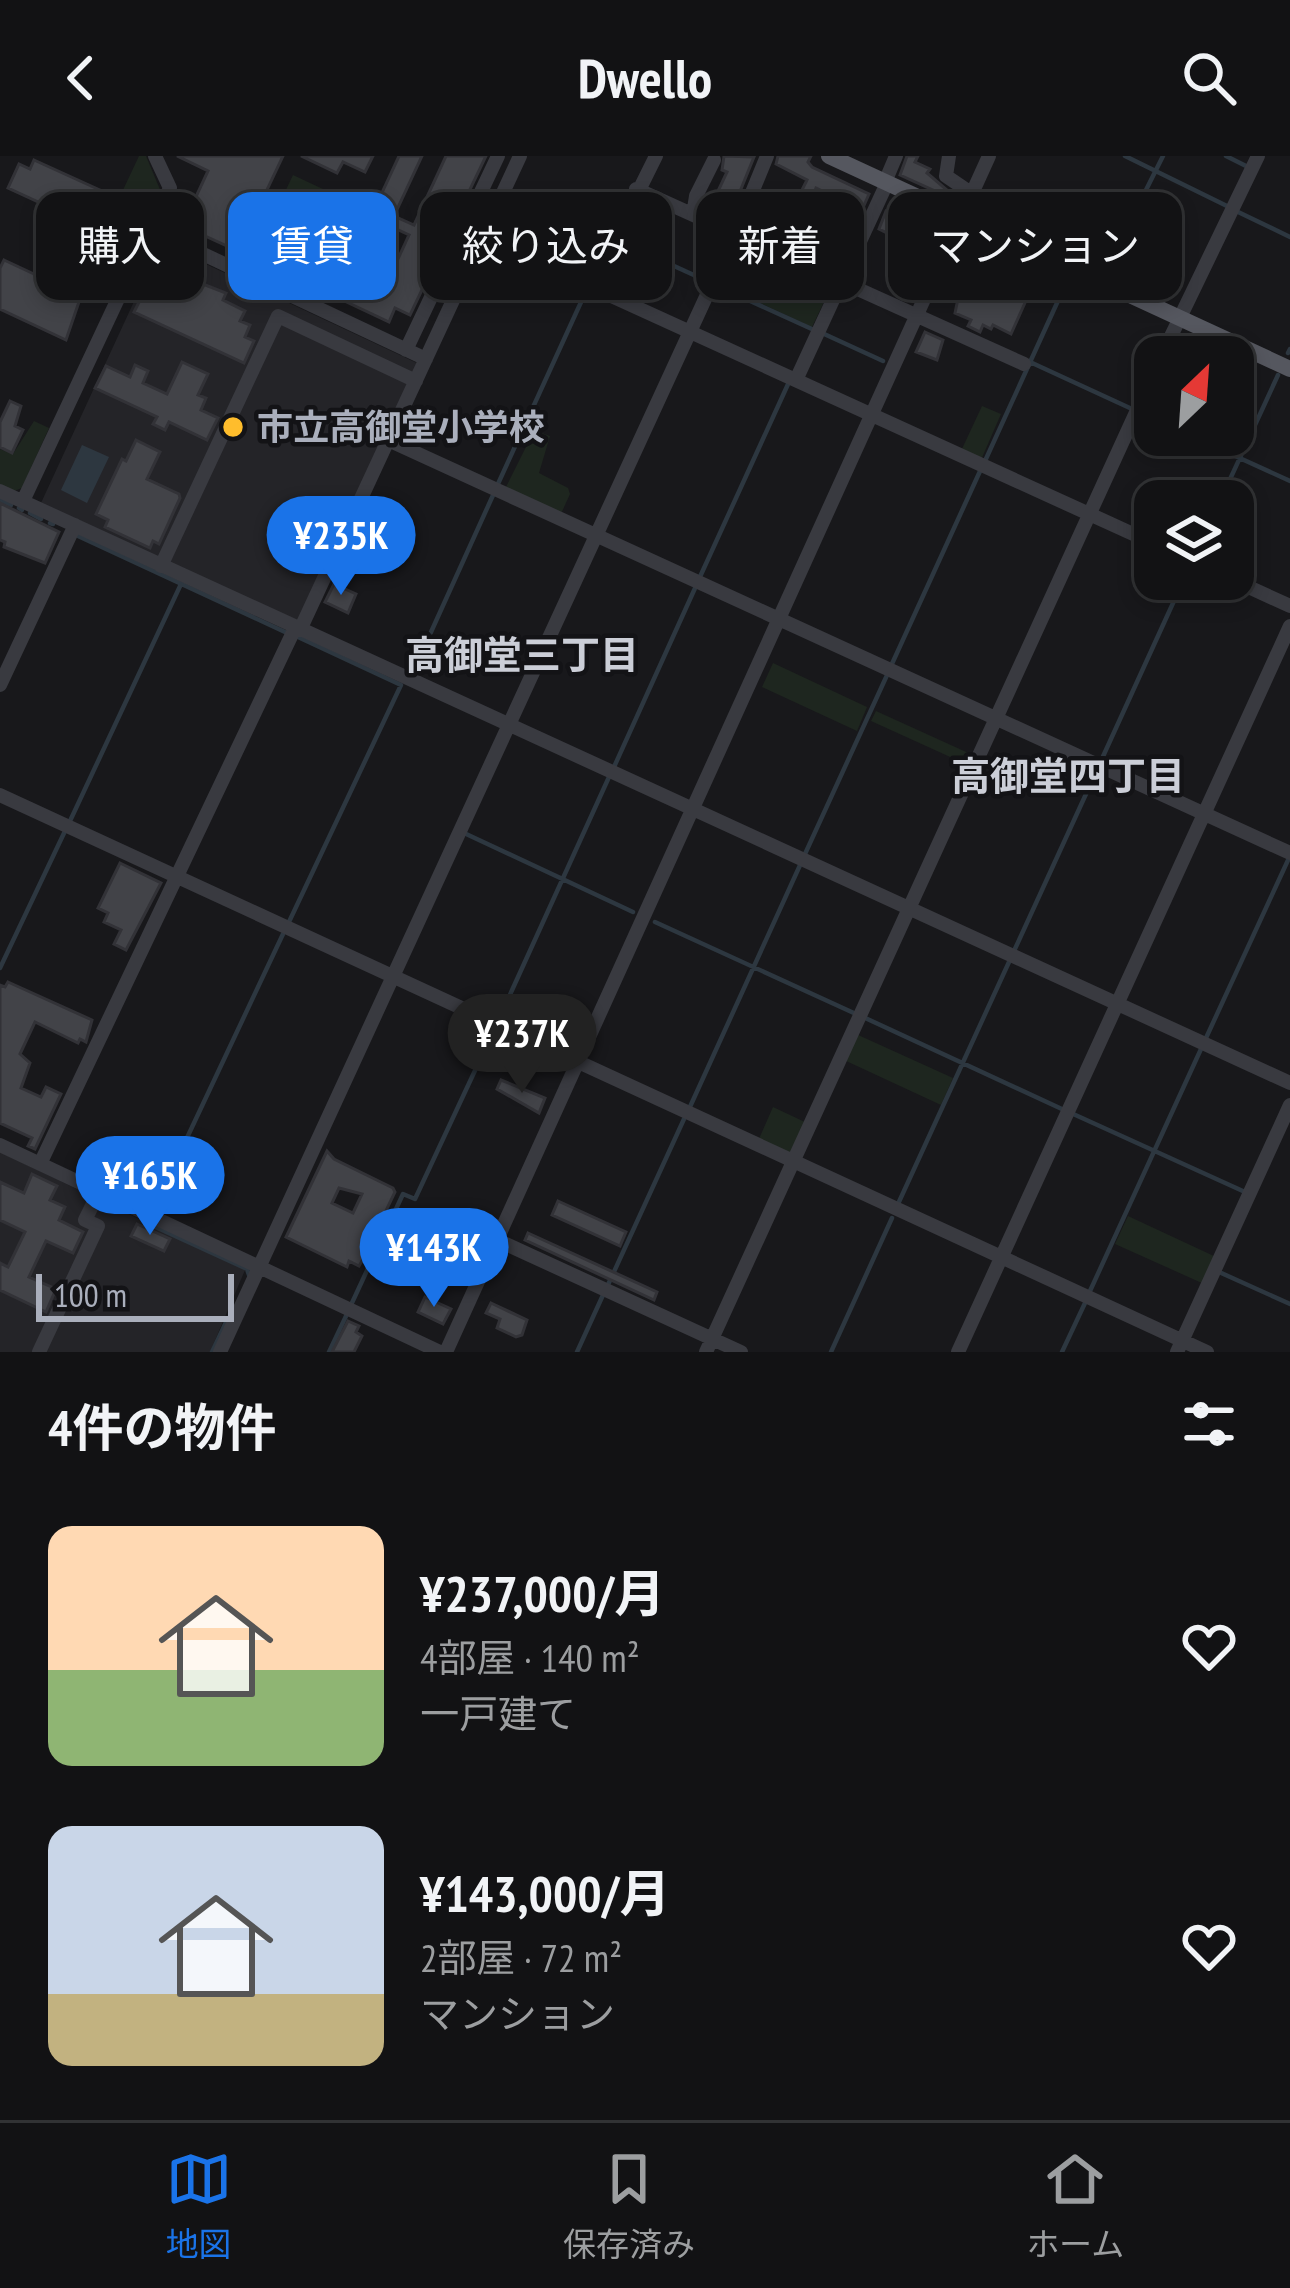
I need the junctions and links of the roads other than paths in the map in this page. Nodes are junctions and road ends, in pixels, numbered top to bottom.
1 (154, 156) edge
2 (498, 156) edge
3 (520, 156) edge
4 (656, 156) edge
5 (767, 156) edge
6 (829, 156) edge
7 (896, 156) edge
8 (950, 156) edge
9 (989, 156) edge
10 (1258, 156) edge
11 (714, 160) dead end
12 (886, 183) junction
13 (636, 189) junction
14 (168, 192) edge
15 (503, 192) edge
16 (635, 192) edge
17 (752, 192) edge
18 (905, 192) edge
19 (970, 192) edge
20 (971, 192) edge
21 (693, 215) junction
22 (696, 216) edge
23 (864, 231) edge
24 (204, 255) edge
25 (864, 292) edge
26 (117, 300) edge
27 (453, 300) edge
28 (620, 300) edge
29 (705, 300) edge
30 (833, 300) edge
31 (923, 300) edge
32 (1140, 300) edge
33 (916, 316) junction
34 (1179, 318) junction
35 (690, 332) junction
36 (1171, 336) edge
37 (406, 350) junction
38 (426, 359) junction
39 (1024, 364) dead end
40 (1290, 369) edge
41 (796, 380) junction
42 (416, 381) junction
43 (873, 416) junction
44 (1134, 416) edge
45 (388, 440) junction
46 (0, 491) edge
47 (23, 501) junction
48 (1089, 514) junction
49 (75, 525) junction
50 (1134, 534) edge
51 (596, 536) junction
52 (161, 566) junction
53 (1254, 590) edge
54 (1290, 606) edge
55 (780, 620) junction
56 (1290, 626) edge
57 (297, 629) junction
58 (0, 685) edge
59 (996, 720) junction
60 (508, 727) junction
61 (0, 795) edge
62 (692, 811) junction
63 (1204, 814) junction
64 (1290, 853) edge
65 (176, 878) junction
66 (909, 909) junction
67 (393, 979) junction
68 (1117, 1004) junction
69 (577, 1063) junction
70 (1290, 1083) edge
71 (1290, 1105) edge
72 (0, 1145) edge
73 (793, 1162) junction
74 (40, 1164) junction
75 (99, 1192) junction
76 (497, 1240) junction
77 (1001, 1258) junction
78 (260, 1268) junction
79 (709, 1345) edge
80 (1180, 1346) edge
81 (39, 1352) edge
82 (220, 1352) edge
83 (443, 1352) edge
84 (741, 1352) edge
85 (958, 1352) edge
86 (1208, 1352) edge

1 - 14 street
2 - 37 street
3 - 15 street
4 - 13 street
5 - 17 street
6 - 12 main road
7 - 12 street
8 - 19 street
9 - 20 street
10 - 34 street
11 - 21 street
12 - 18 main road
12 - 23 street
13 - 16 street
13 - 21 street
21 - 22 street
24 - 37 street
25 - 33 street
26 - 47 street
27 - 38 street
28 - 35 street
29 - 35 street
30 - 41 street
31 - 33 street
32 - 34 main road
33 - 39 street
33 - 43 street
34 - 36 street
34 - 40 main road
35 - 41 street
35 - 51 street
37 - 38 street
38 - 42 street
41 - 43 street
42 - 45 street
42 - 52 street
43 - 48 street
43 - 55 street
44 - 48 street
45 - 51 street
45 - 57 street
46 - 47 street
47 - 49 street
48 - 50 street
48 - 59 street
49 - 52 street
49 - 58 street
51 - 55 street
51 - 60 street
52 - 57 street
53 - 54 street
55 - 59 street
55 - 62 street
56 - 63 street
57 - 60 street
57 - 65 street
59 - 63 street
59 - 66 street
60 - 62 street
60 - 67 street
61 - 65 street
62 - 66 street
62 - 69 street
63 - 64 street
63 - 68 street
65 - 67 street
65 - 74 street
66 - 68 street
66 - 73 street
67 - 69 street
67 - 78 street
68 - 70 street
68 - 77 street
69 - 73 street
69 - 76 street
71 - 80 street
72 - 74 street
73 - 77 street
73 - 79 street
74 - 75 street
75 - 78 street
75 - 81 street
76 - 79 street
76 - 83 street
77 - 80 street
77 - 85 street
78 - 82 street
78 - 83 street
79 - 84 street
80 - 86 street

